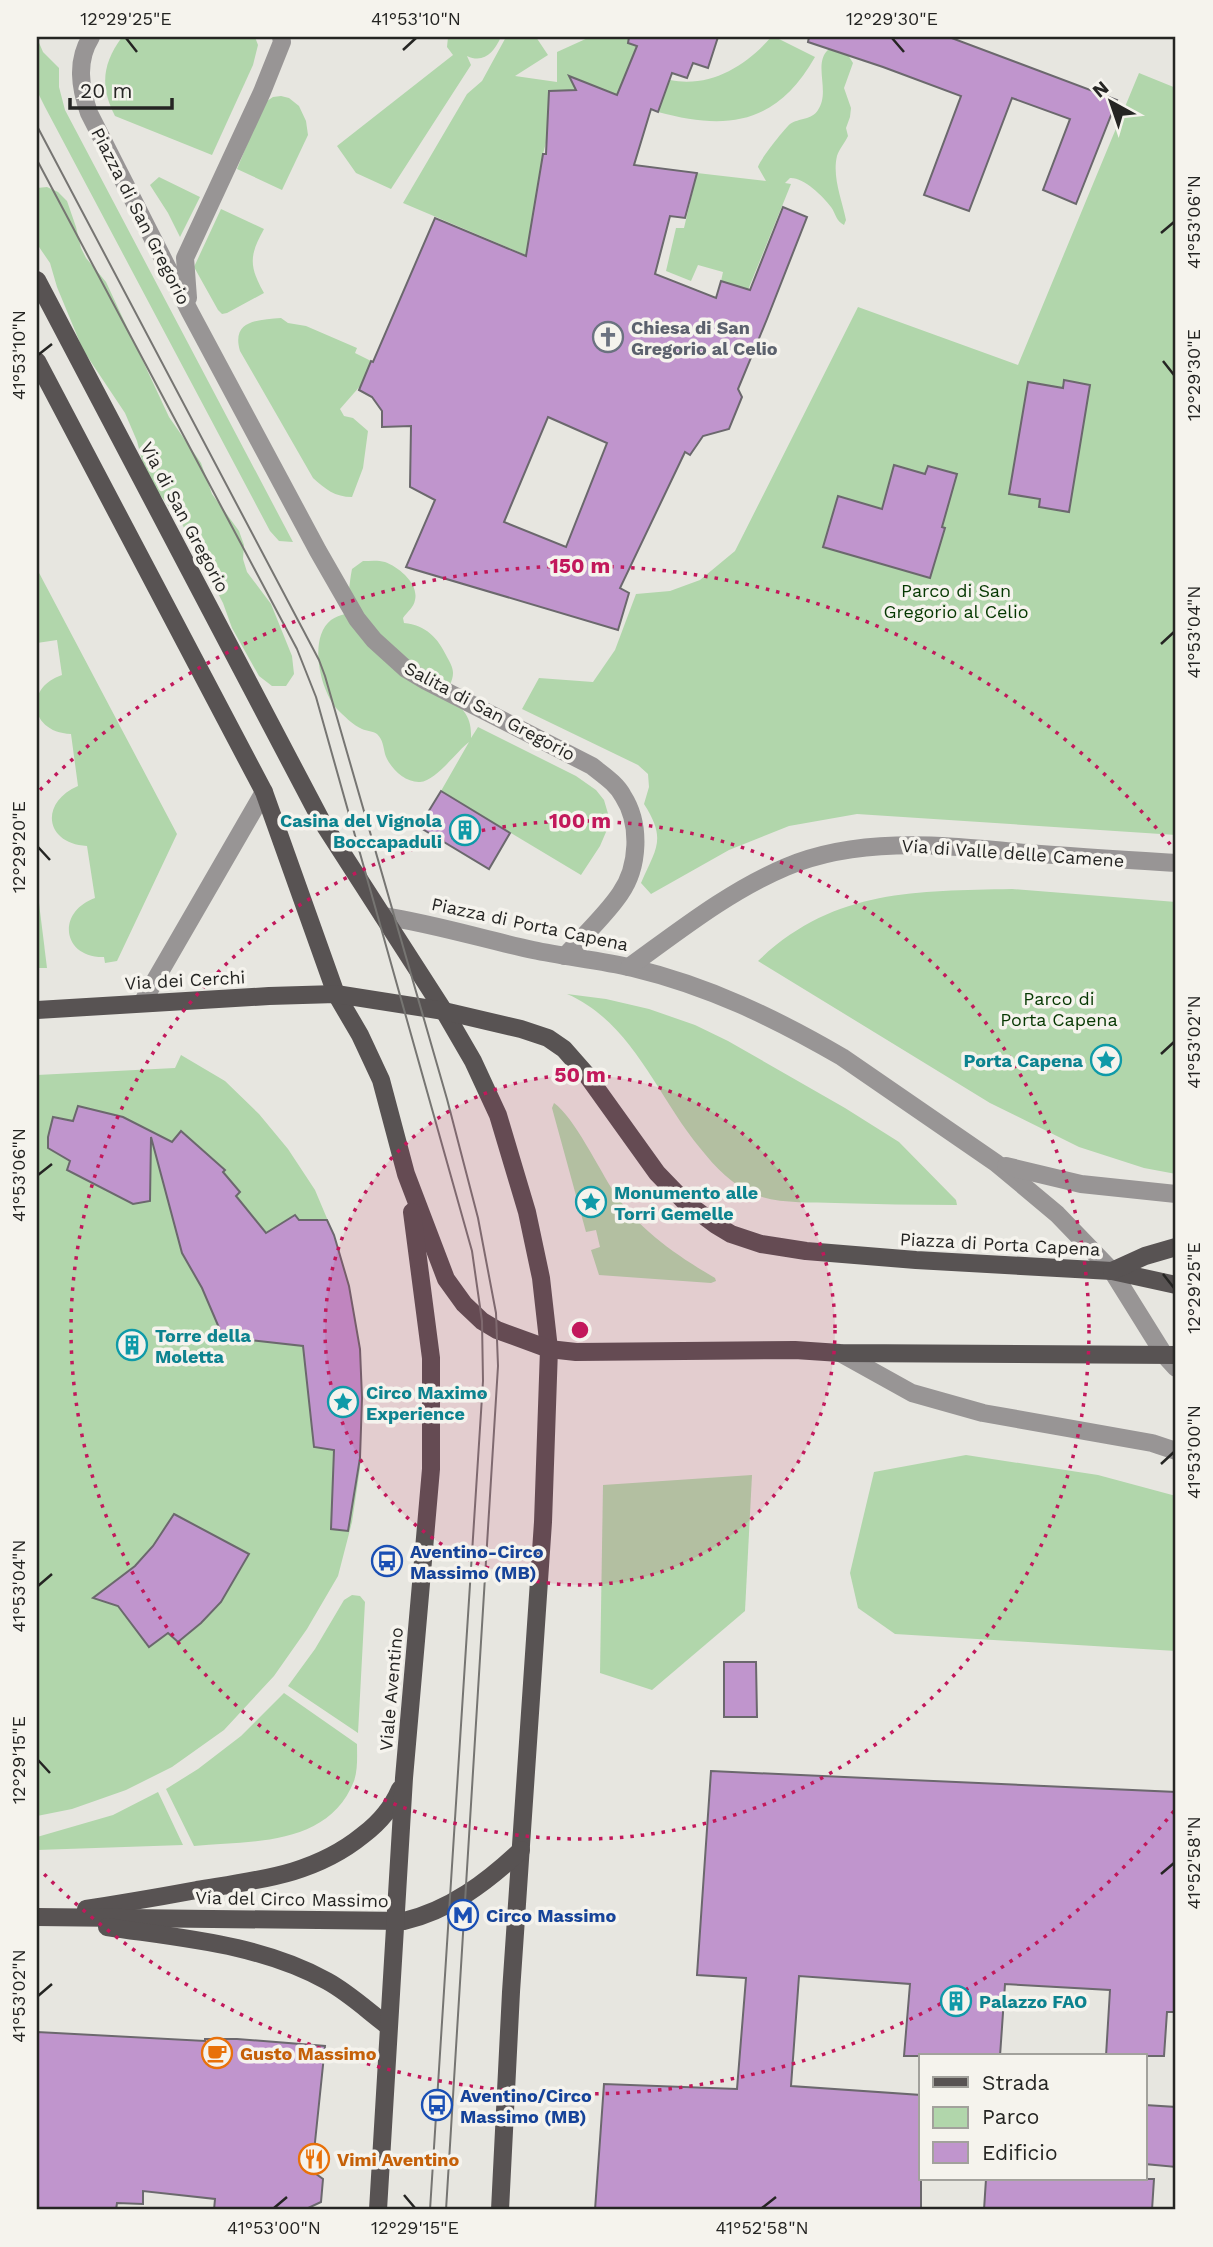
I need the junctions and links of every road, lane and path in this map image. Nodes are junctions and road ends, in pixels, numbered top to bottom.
1 (91, 37) edge
2 (281, 37) edge
3 (37, 280) edge
4 (190, 312) junction
5 (37, 361) edge
6 (264, 792) junction
7 (1176, 863) edge
8 (383, 916) junction
9 (565, 956) junction
10 (629, 967) junction
11 (336, 994) junction
12 (142, 1003) junction
13 (37, 1010) edge
14 (444, 1011) junction
15 (996, 1163) junction
16 (407, 1174) junction
17 (1176, 1194) edge
18 (1176, 1247) edge
19 (1112, 1271) junction
20 (1176, 1285) edge
21 (549, 1349) junction
22 (840, 1353) junction
23 (1173, 1360) edge
24 (1176, 1451) edge
25 (404, 1778) junction
26 (521, 1850) junction
27 (39, 1917) edge
28 (395, 1922) junction
29 (388, 2026) junction
30 (378, 2210) edge
31 (500, 2210) edge

1 - 4 street, Piazza di San Gregorio
2 - 4 street, Piazza di San Gregorio
3 - 8 main road, Via di San Gregorio
4 - 9 street, Salita di San Gregorio
5 - 6 main road
6 - 11 main road
6 - 12 street
7 - 10 street, Via di Valle delle Camene
8 - 9 street, Piazza di Porta Capena
8 - 14 main road
9 - 10 street, Piazza di Porta Capena
10 - 15 street, Piazza di Porta Capena
11 - 12 main road, Via dei Cerchi
11 - 14 main road, Piazza di Porta Capena
11 - 16 main road
12 - 13 main road, Via dei Cerchi
14 - 19 main road, Piazza di Porta Capena
14 - 21 main road
15 - 17 street
15 - 19 street, Piazza di Porta Capena
16 - 21 main road
16 - 25 main road, Viale Aventino
18 - 19 main road
19 - 20 main road
19 - 23 street
21 - 22 main road
21 - 26 main road
22 - 23 main road
22 - 24 street
25 - 27 main road, Via del Circo Massimo
25 - 28 main road, Viale Aventino
26 - 28 main road, Via del Circo Massimo
26 - 31 main road
27 - 28 main road, Via del Circo Massimo
27 - 29 main road
28 - 29 main road, Viale Aventino
29 - 30 main road, Viale Aventino

